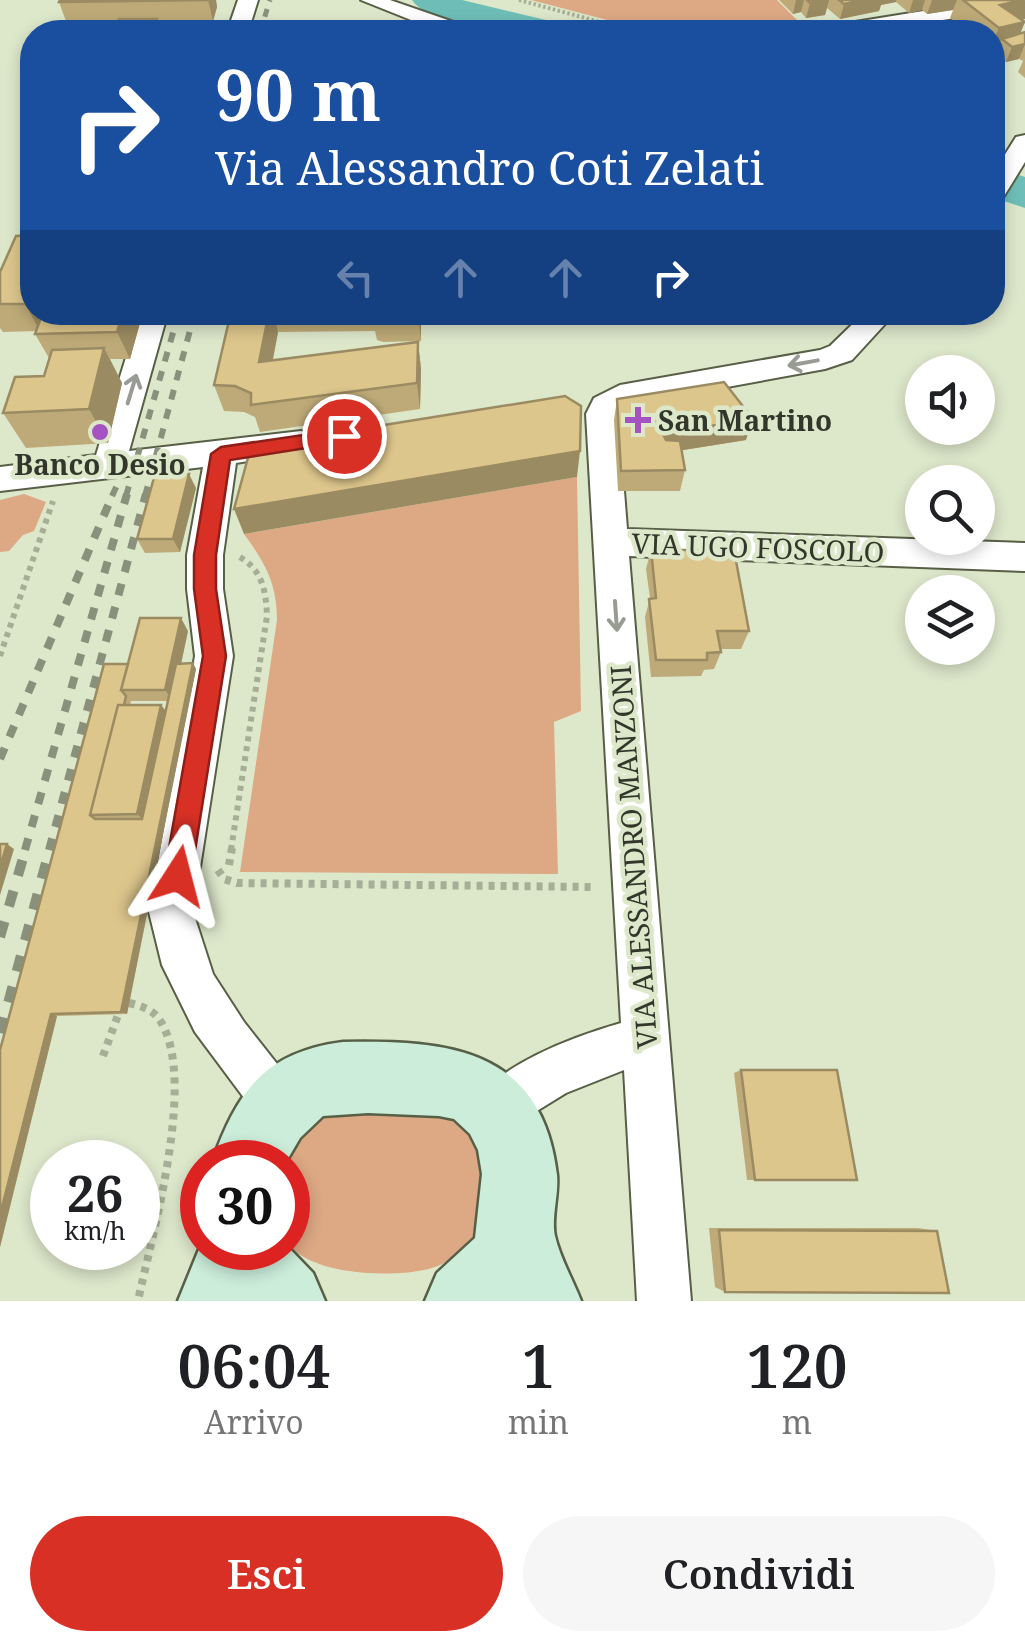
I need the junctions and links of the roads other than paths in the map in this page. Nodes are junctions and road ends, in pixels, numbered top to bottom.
1 (372, 0) edge
2 (1025, 1) edge
3 (427, 20) edge
4 (905, 20) edge
5 (1025, 142) edge
6 (1005, 177) edge
7 (150, 325) edge
8 (869, 325) edge
9 (330, 438) edge
10 (221, 454) junction
11 (109, 465) junction
12 (0, 479) edge
13 (611, 542) junction
14 (1025, 557) edge
15 (646, 1041) junction
16 (496, 1111) junction
17 (264, 1134) edge
18 (529, 1268) edge
19 (230, 1270) edge
20 (256, 1270) edge
21 (218, 1301) edge
22 (285, 1301) edge
23 (465, 1301) edge
24 (664, 1301) edge

1 - 3 street
2 - 4 street
5 - 6 street
11 -> 7 street
8 -> 13 street, VIA ALESSANDRO MANZONI
9 - 10 street
10 - 11 street
10 - 17 street
11 - 12 street
13 - 14 street, VIA UGO FOSCOLO
13 -> 15 street, VIA ALESSANDRO MANZONI
15 - 16 street
15 - 24 street, VIA ALESSANDRO MANZONI
16 - 17 street
16 - 18 street
18 - 23 street
19 - 21 street
20 - 22 street

